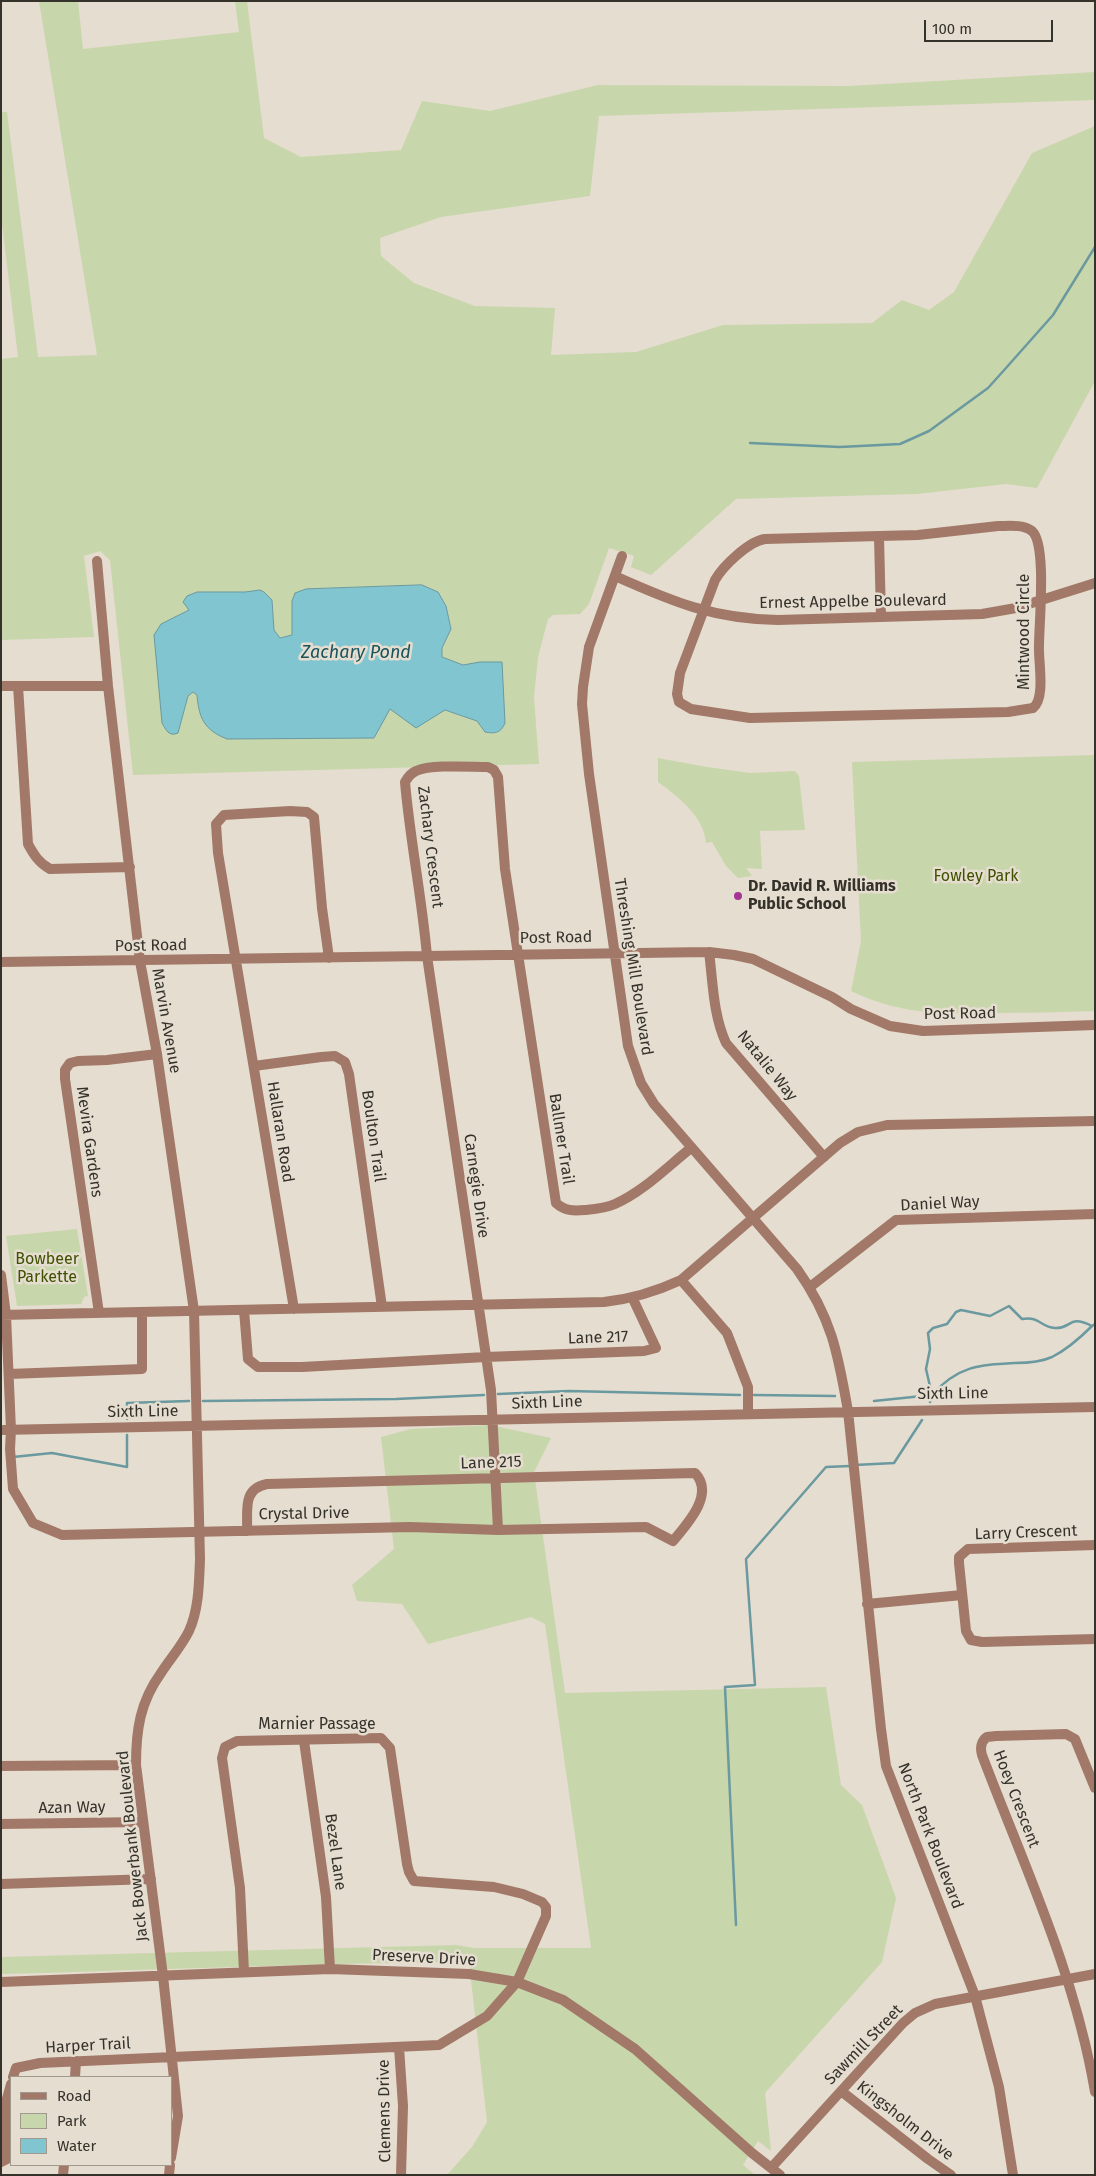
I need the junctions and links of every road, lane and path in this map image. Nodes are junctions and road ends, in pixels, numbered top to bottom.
1 (879, 537) junction
2 (622, 556) dead end
3 (97, 561) dead end
4 (615, 576) junction
5 (1095, 583) edge
6 (1040, 601) junction
7 (704, 612) junction
8 (881, 617) junction
9 (1, 686) edge
10 (18, 686) junction
11 (108, 686) junction
12 (130, 867) junction
13 (614, 952) junction
14 (709, 952) junction
15 (518, 954) junction
16 (427, 956) junction
17 (329, 958) junction
18 (237, 959) junction
19 (140, 961) junction
20 (1, 962) edge
21 (1095, 1025) edge
22 (157, 1054) junction
23 (254, 1066) junction
24 (1095, 1121) edge
25 (691, 1148) junction
26 (824, 1157) junction
27 (1095, 1214) edge
28 (751, 1218) junction
29 (1, 1275) edge
30 (680, 1280) junction
31 (810, 1287) junction
32 (633, 1299) junction
33 (478, 1305) junction
34 (382, 1307) junction
35 (294, 1309) junction
36 (244, 1310) junction
37 (194, 1311) junction
38 (142, 1312) junction
39 (99, 1313) junction
40 (4, 1315) edge
41 (486, 1357) junction
42 (8, 1374) junction
43 (1095, 1407) edge
44 (848, 1411) junction
45 (748, 1413) junction
46 (494, 1420) junction
47 (196, 1425) junction
48 (6, 1430) edge
49 (496, 1478) junction
50 (498, 1530) junction
51 (247, 1531) junction
52 (200, 1533) junction
53 (673, 1541) joint
54 (1095, 1545) edge
55 (962, 1595) junction
56 (867, 1604) junction
57 (1095, 1639) edge
58 (304, 1741) junction
59 (136, 1764) junction
60 (1, 1766) edge
61 (1095, 1788) edge
62 (143, 1822) junction
63 (1, 1824) edge
64 (151, 1879) junction
65 (1, 1884) edge
66 (330, 1969) junction
67 (244, 1972) junction
68 (1095, 1974) edge
69 (163, 1976) junction
70 (1068, 1979) junction
71 (1, 1982) edge
72 (517, 1982) junction
73 (975, 1996) junction
74 (399, 2047) junction
75 (172, 2057) junction
76 (76, 2061) junction
77 (13, 2076) edge
78 (75, 2076) edge
79 (10, 2088) edge
80 (841, 2090) junction
81 (1095, 2092) edge
82 (172, 2152) edge
83 (1, 2162) edge
84 (771, 2168) junction
85 (401, 2175) edge
86 (780, 2175) edge
87 (951, 2175) edge
88 (1013, 2175) edge

1 - 6 street, Mintwood Circle
1 - 7 street, Mintwood Circle
1 - 8 street
2 - 4 street, Threshing Mill Boulevard
3 - 11 street, Marvin Avenue
4 - 7 street, Ernest Appelbe Boulevard
4 - 13 street, Threshing Mill Boulevard
5 - 6 street, Ernest Appelbe Boulevard
6 - 7 street, Mintwood Circle
6 - 8 street, Ernest Appelbe Boulevard
7 - 8 street, Ernest Appelbe Boulevard
9 - 10 street
10 - 11 street
10 - 12 street
11 - 12 street, Marvin Avenue
12 - 19 street, Marvin Avenue
13 - 14 street, Post Road
13 - 15 street, Post Road
13 - 25 street, Threshing Mill Boulevard
14 - 21 street, Post Road
14 - 26 street, Natalie Way
15 - 16 street, Post Road
15 - 16 street, Zachary Crescent
15 - 25 street, Ballmer Trail
16 - 17 street, Post Road
16 - 33 street, Carnegie Drive
17 - 18 street, Post Road
17 - 18 street, Hallaran Road
18 - 19 street, Post Road
18 - 23 street, Hallaran Road
19 - 20 street, Post Road
19 - 22 street, Marvin Avenue
22 - 37 street, Marvin Avenue
22 - 39 street, Mevira Gardens
23 - 34 street, Boulton Trail
23 - 35 street, Hallaran Road
24 - 26 street
25 - 28 street, Threshing Mill Boulevard
26 - 28 street
27 - 31 street, Daniel Way
28 - 30 street
28 - 31 street, Threshing Mill Boulevard
29 - 40 street, Crystal Drive
30 - 32 street
30 - 45 street
31 - 44 street, Threshing Mill Boulevard
32 - 33 street
32 - 41 street, Lane 217
33 - 34 street
33 - 41 street, Carnegie Drive
34 - 35 street
35 - 36 street
36 - 37 street
36 - 41 street
37 - 38 street
37 - 47 street, Marvin Avenue
38 - 39 street
38 - 42 street
39 - 40 street
40 - 42 street, Crystal Drive
41 - 46 street, Carnegie Drive
42 - 48 street, Crystal Drive
43 - 44 street, Sixth Line
44 - 45 street, Sixth Line
44 - 56 street, North Park Boulevard
45 - 46 street, Sixth Line
46 - 47 street, Sixth Line
46 - 49 street, Carnegie Drive
47 - 48 street, Sixth Line
47 - 52 street, Jack Bowerbank Boulevard
48 - 52 street, Crystal Drive
49 - 50 street, Carnegie Drive
49 - 51 street, Lane 215
49 - 53 street, Lane 215
50 - 51 street, Crystal Drive
50 - 53 street, Crystal Drive
51 - 52 street, Crystal Drive
52 - 59 street, Jack Bowerbank Boulevard
54 - 55 street, Larry Crescent
55 - 56 street
55 - 57 street, Larry Crescent
56 - 73 street, North Park Boulevard
58 - 66 street, Bezel Lane
58 - 67 street, Marnier Passage
58 - 72 street, Marnier Passage
59 - 60 street
59 - 62 street, Jack Bowerbank Boulevard
61 - 70 street, Hoey Crescent
62 - 63 street, Azan Way
62 - 64 street, Jack Bowerbank Boulevard
64 - 65 street
64 - 69 street, Jack Bowerbank Boulevard
66 - 67 street, Preserve Drive
66 - 72 street, Preserve Drive
67 - 69 street, Preserve Drive
68 - 70 street, Sawmill Street
69 - 71 street, Preserve Drive
69 - 75 street, Jack Bowerbank Boulevard
70 - 73 street, Sawmill Street
70 - 81 street
72 - 74 street, Marnier Passage
72 - 84 street, Preserve Drive
73 - 80 street, Sawmill Street
73 - 88 street, North Park Boulevard
74 - 75 street, Marnier Passage
74 - 85 street, Clemens Drive
75 - 76 street, Harper Trail
75 - 82 street, Jack Bowerbank Boulevard
76 - 77 street, Harper Trail
76 - 78 street
79 - 83 street
80 - 84 street, Sawmill Street
80 - 87 street, Kingsholm Drive
84 - 86 street, Preserve Drive

